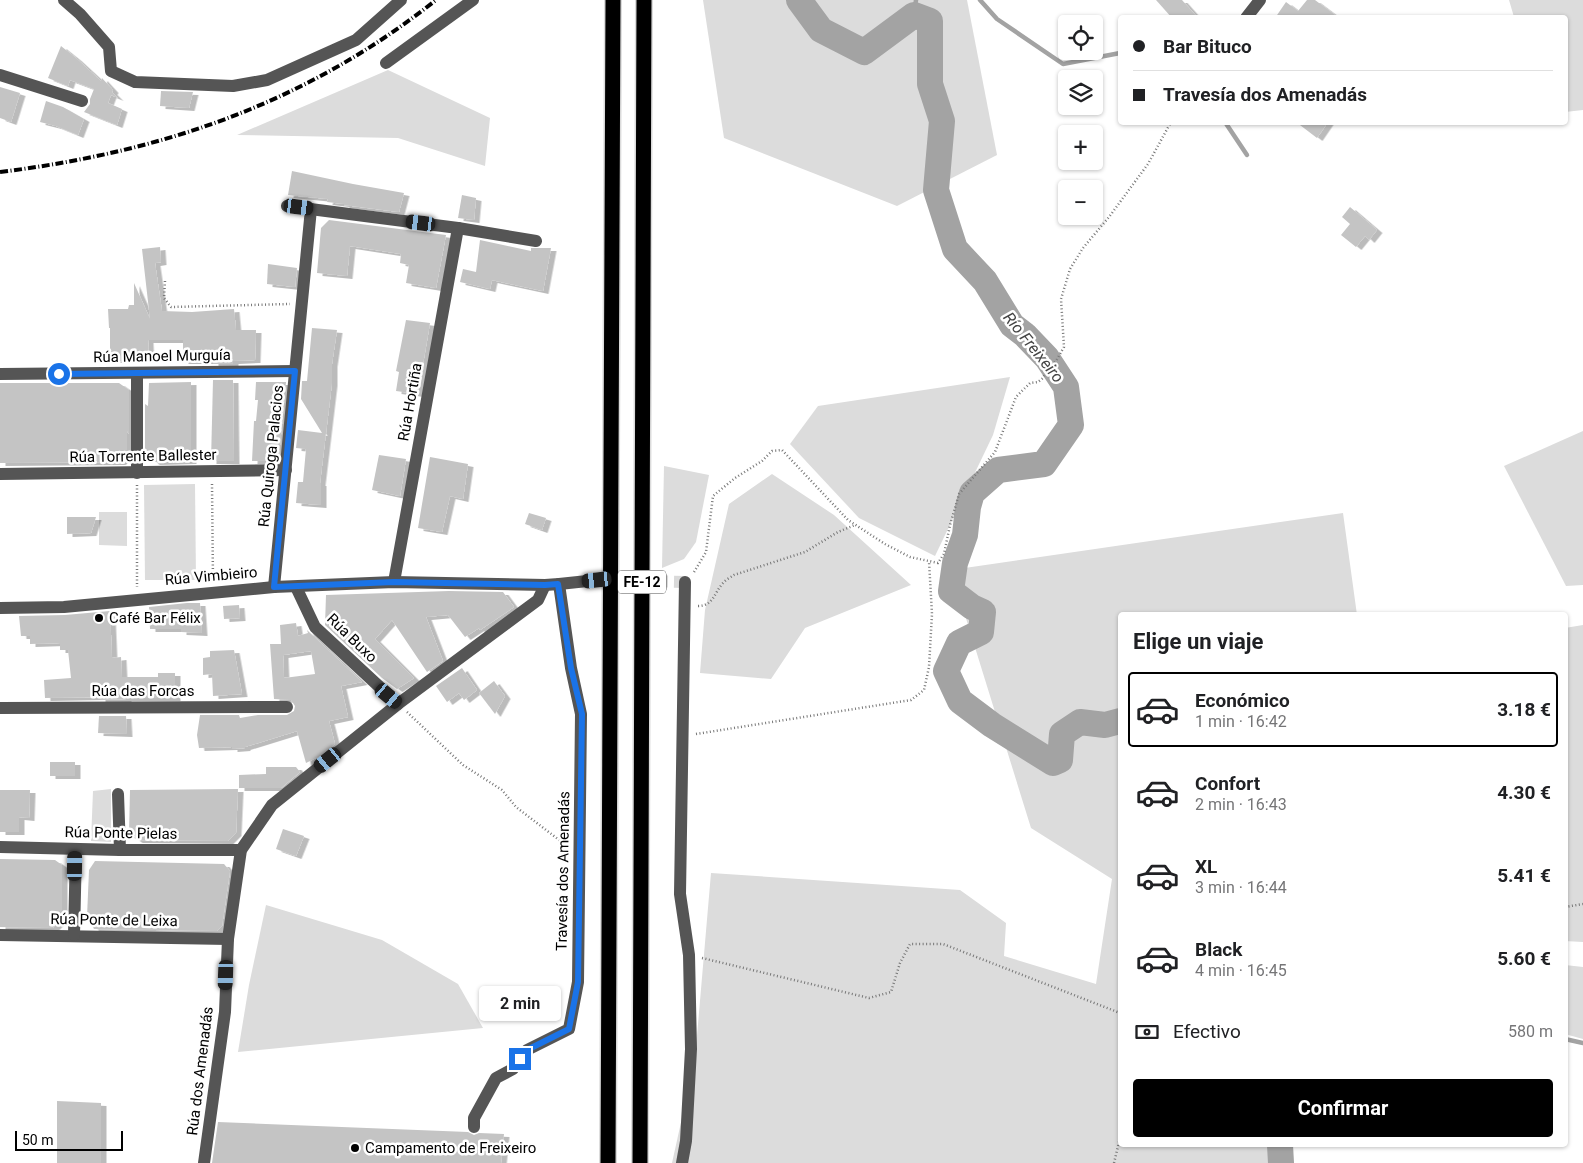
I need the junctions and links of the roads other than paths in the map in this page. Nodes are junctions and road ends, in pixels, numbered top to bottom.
1 (64, 0) edge
2 (401, 0) edge
3 (474, 0) edge
4 (613, 0) edge
5 (644, 0) edge
6 (1260, 0) edge
7 (1248, 15) edge
8 (386, 63) dead end
9 (0, 75) edge
10 (82, 101) dead end
11 (287, 206) dead end
12 (311, 209) junction
13 (458, 228) junction
14 (536, 241) dead end
15 (295, 371) junction
16 (137, 373) junction
17 (0, 374) edge
18 (286, 470) junction
19 (137, 473) junction
20 (0, 474) edge
21 (597, 580) tunnel mouth
22 (394, 582) junction
23 (685, 582) road end
24 (558, 584) junction
25 (545, 585) junction
26 (296, 586) junction
27 (274, 587) junction
28 (0, 608) edge
29 (398, 704) junction
30 (287, 707) dead end
31 (0, 708) edge
32 (118, 794) dead end
33 (0, 847) edge
34 (76, 849) junction
35 (120, 850) junction
36 (241, 850) junction
37 (0, 935) edge
38 (74, 936) junction
39 (228, 939) junction
40 (641, 1059) junction
41 (474, 1128) dead end
42 (204, 1163) edge
43 (608, 1163) edge
44 (640, 1163) edge
45 (645, 1163) edge
46 (682, 1163) edge

1 - 2 street
3 - 8 street
4 - 43 highway, FE-12
5 - 40 highway, FE-12
6 - 7 street
9 - 10 street
11 - 12 street
12 - 13 street
12 - 15 street, Rúa Quiroga Palacios
13 - 14 street
13 - 22 street, Rúa Hortiña
15 - 16 street, Rúa Manoel Murguía
15 - 18 street, Rúa Quiroga Palacios
16 - 17 street, Rúa Manoel Murguía
16 - 19 street
18 - 19 street, Rúa Torrente Ballester
18 - 27 street, Rúa Quiroga Palacios
19 - 20 street, Rúa Torrente Ballester
21 - 24 street
22 - 25 street, Rúa Vimbieiro
22 - 26 street, Rúa Vimbieiro
23 - 46 street
24 - 25 street
24 - 41 street, Travesía dos Amenadás
25 - 29 street, Rúa dos Amenadás
26 - 27 street, Rúa Vimbieiro
26 - 29 street, Rúa Buxo
27 - 28 street, Rúa Vimbieiro
29 - 36 street, Rúa dos Amenadás
30 - 31 street, Rúa das Forcas
32 - 35 street
33 - 34 street, Rúa Ponte Pielas
34 - 35 street, Rúa Ponte Pielas
34 - 38 street
35 - 36 street, Rúa Ponte Pielas
36 - 39 street, Rúa dos Amenadás
37 - 38 street, Rúa Ponte de Leixa
38 - 39 street, Rúa Ponte de Leixa
39 - 42 street, Rúa dos Amenadás
40 - 44 highway, FE-12
40 - 45 highway

